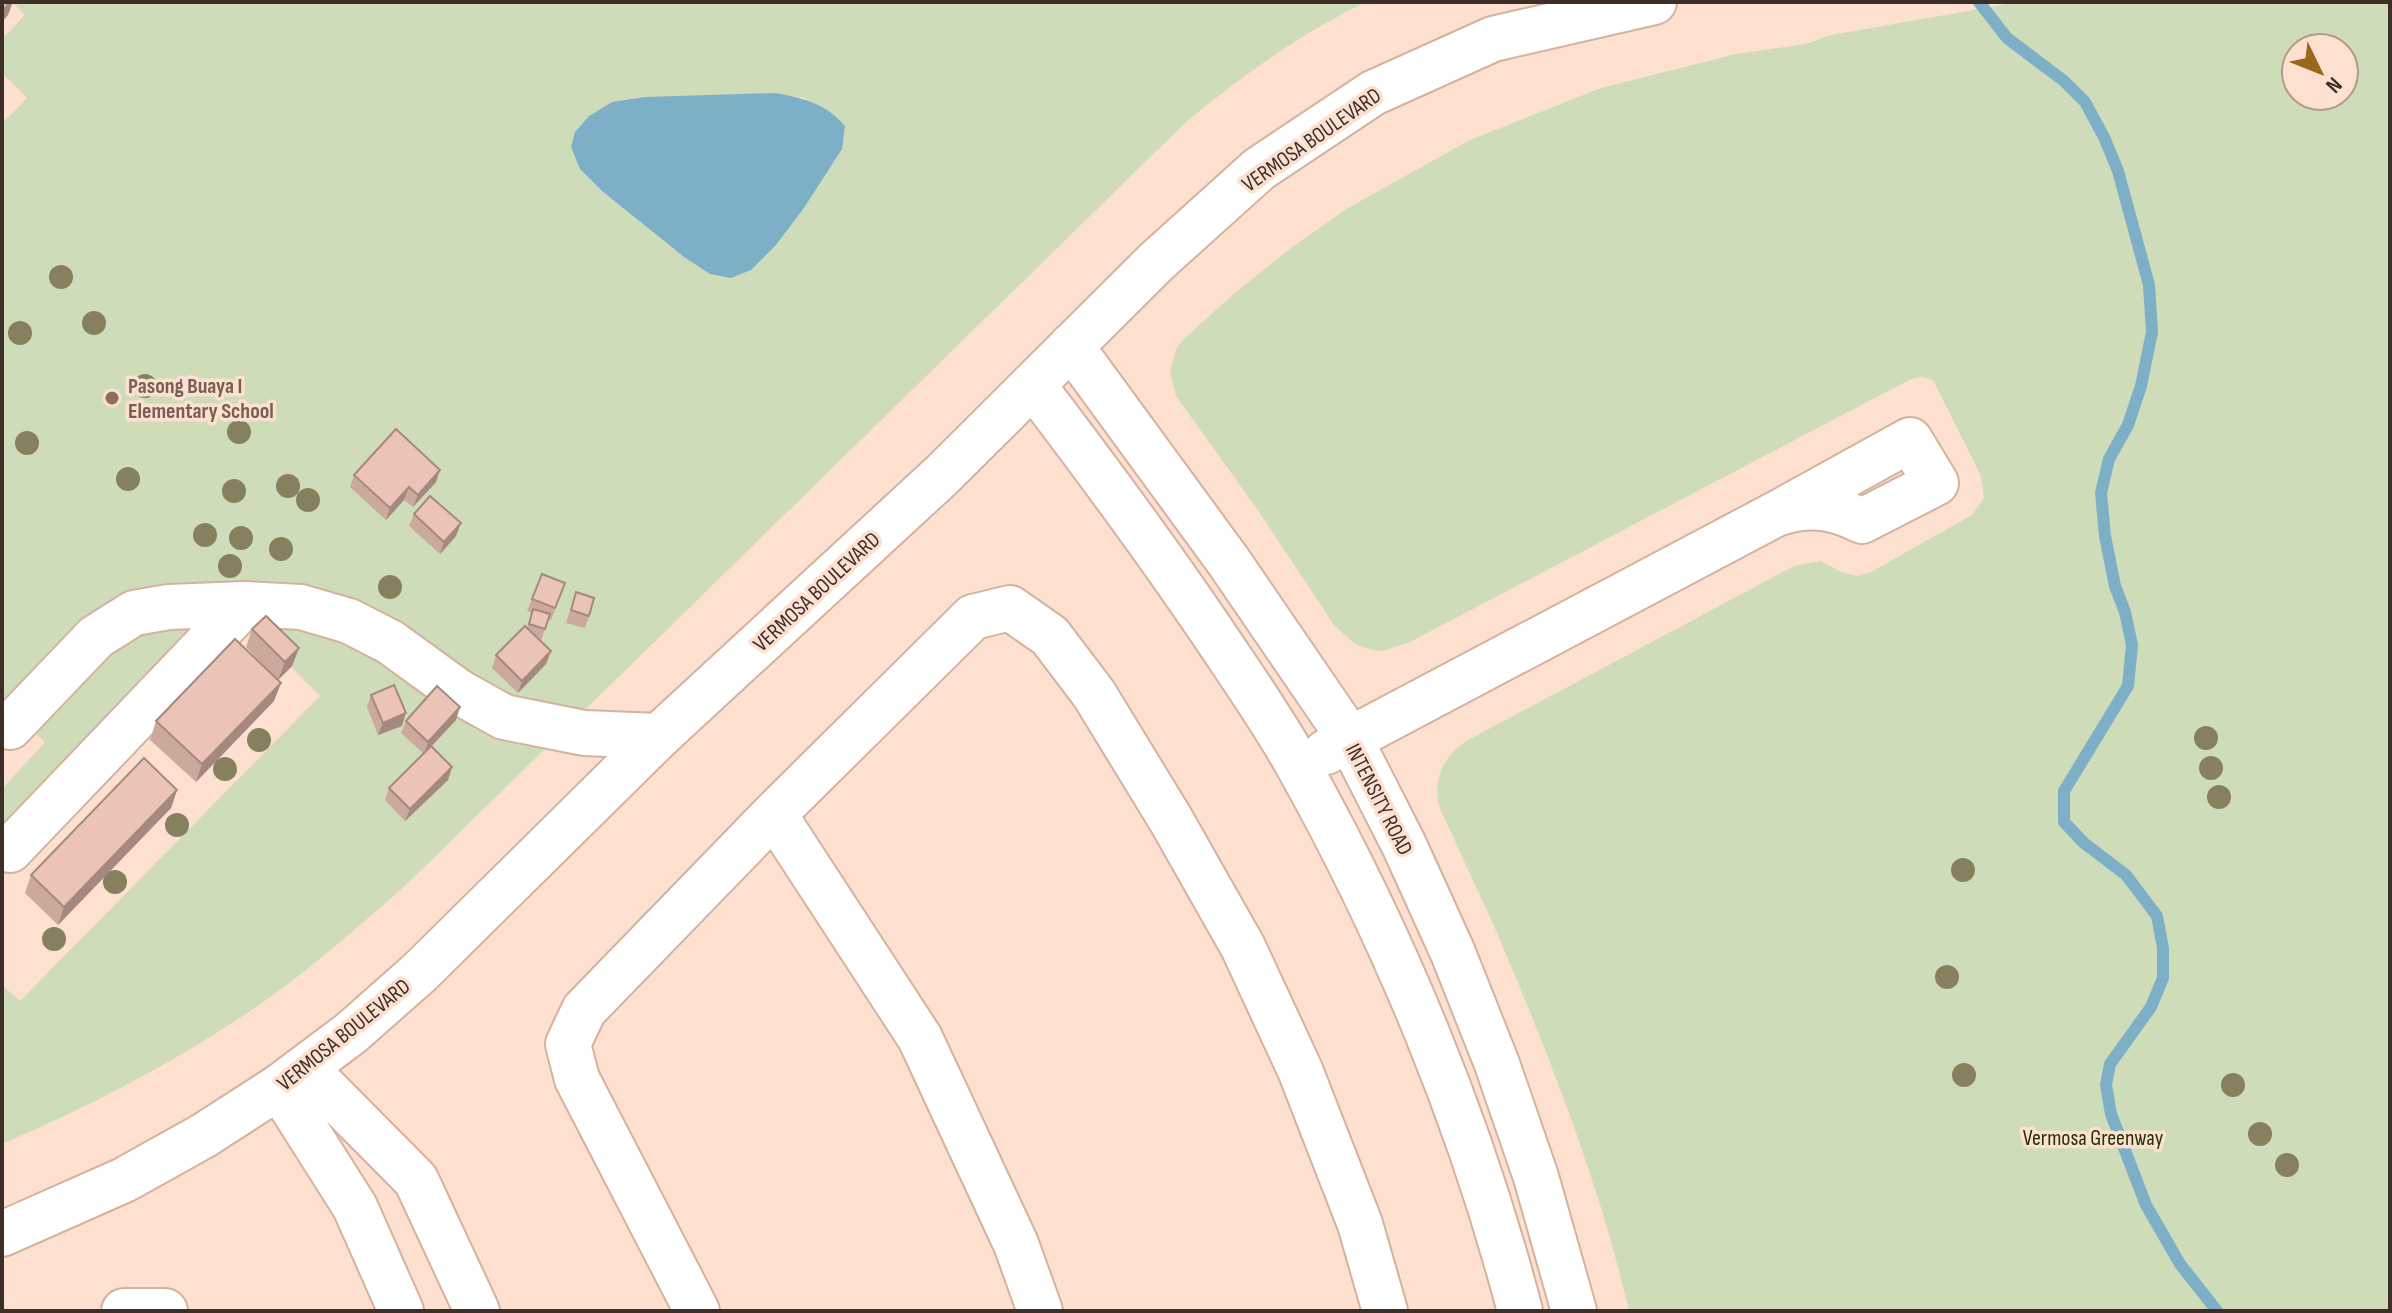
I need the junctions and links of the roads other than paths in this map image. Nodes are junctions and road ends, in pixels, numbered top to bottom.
1 (1654, 2) edge
2 (1071, 346) junction
3 (1033, 385) junction
4 (1776, 514) dead end
5 (245, 604) junction
6 (10, 727) dead end
7 (659, 736) junction
8 (1350, 739) junction
9 (1299, 767) junction
10 (774, 814) junction
11 (10, 850) dead end
12 (292, 1077) junction
13 (2, 1234) edge
14 (124, 1311) edge
15 (165, 1311) edge
16 (401, 1311) edge
17 (477, 1311) edge
18 (697, 1311) edge
19 (1040, 1311) edge
20 (1385, 1311) edge
21 (1520, 1311) edge
22 (1574, 1311) edge

1 - 2 street, VERMOSA BOULEVARD
2 - 3 street, VERMOSA BOULEVARD
2 - 8 street, INTENSITY ROAD
3 - 7 street, VERMOSA BOULEVARD
3 - 9 street
4 - 8 street
5 - 6 street
5 - 7 street
5 - 11 street
7 - 12 street, VERMOSA BOULEVARD
8 - 9 street
8 - 22 street, INTENSITY ROAD
9 - 21 street
10 - 18 street
10 - 19 street
10 - 20 street
12 - 13 street, VERMOSA BOULEVARD
12 - 16 street
12 - 17 street
14 - 15 street

